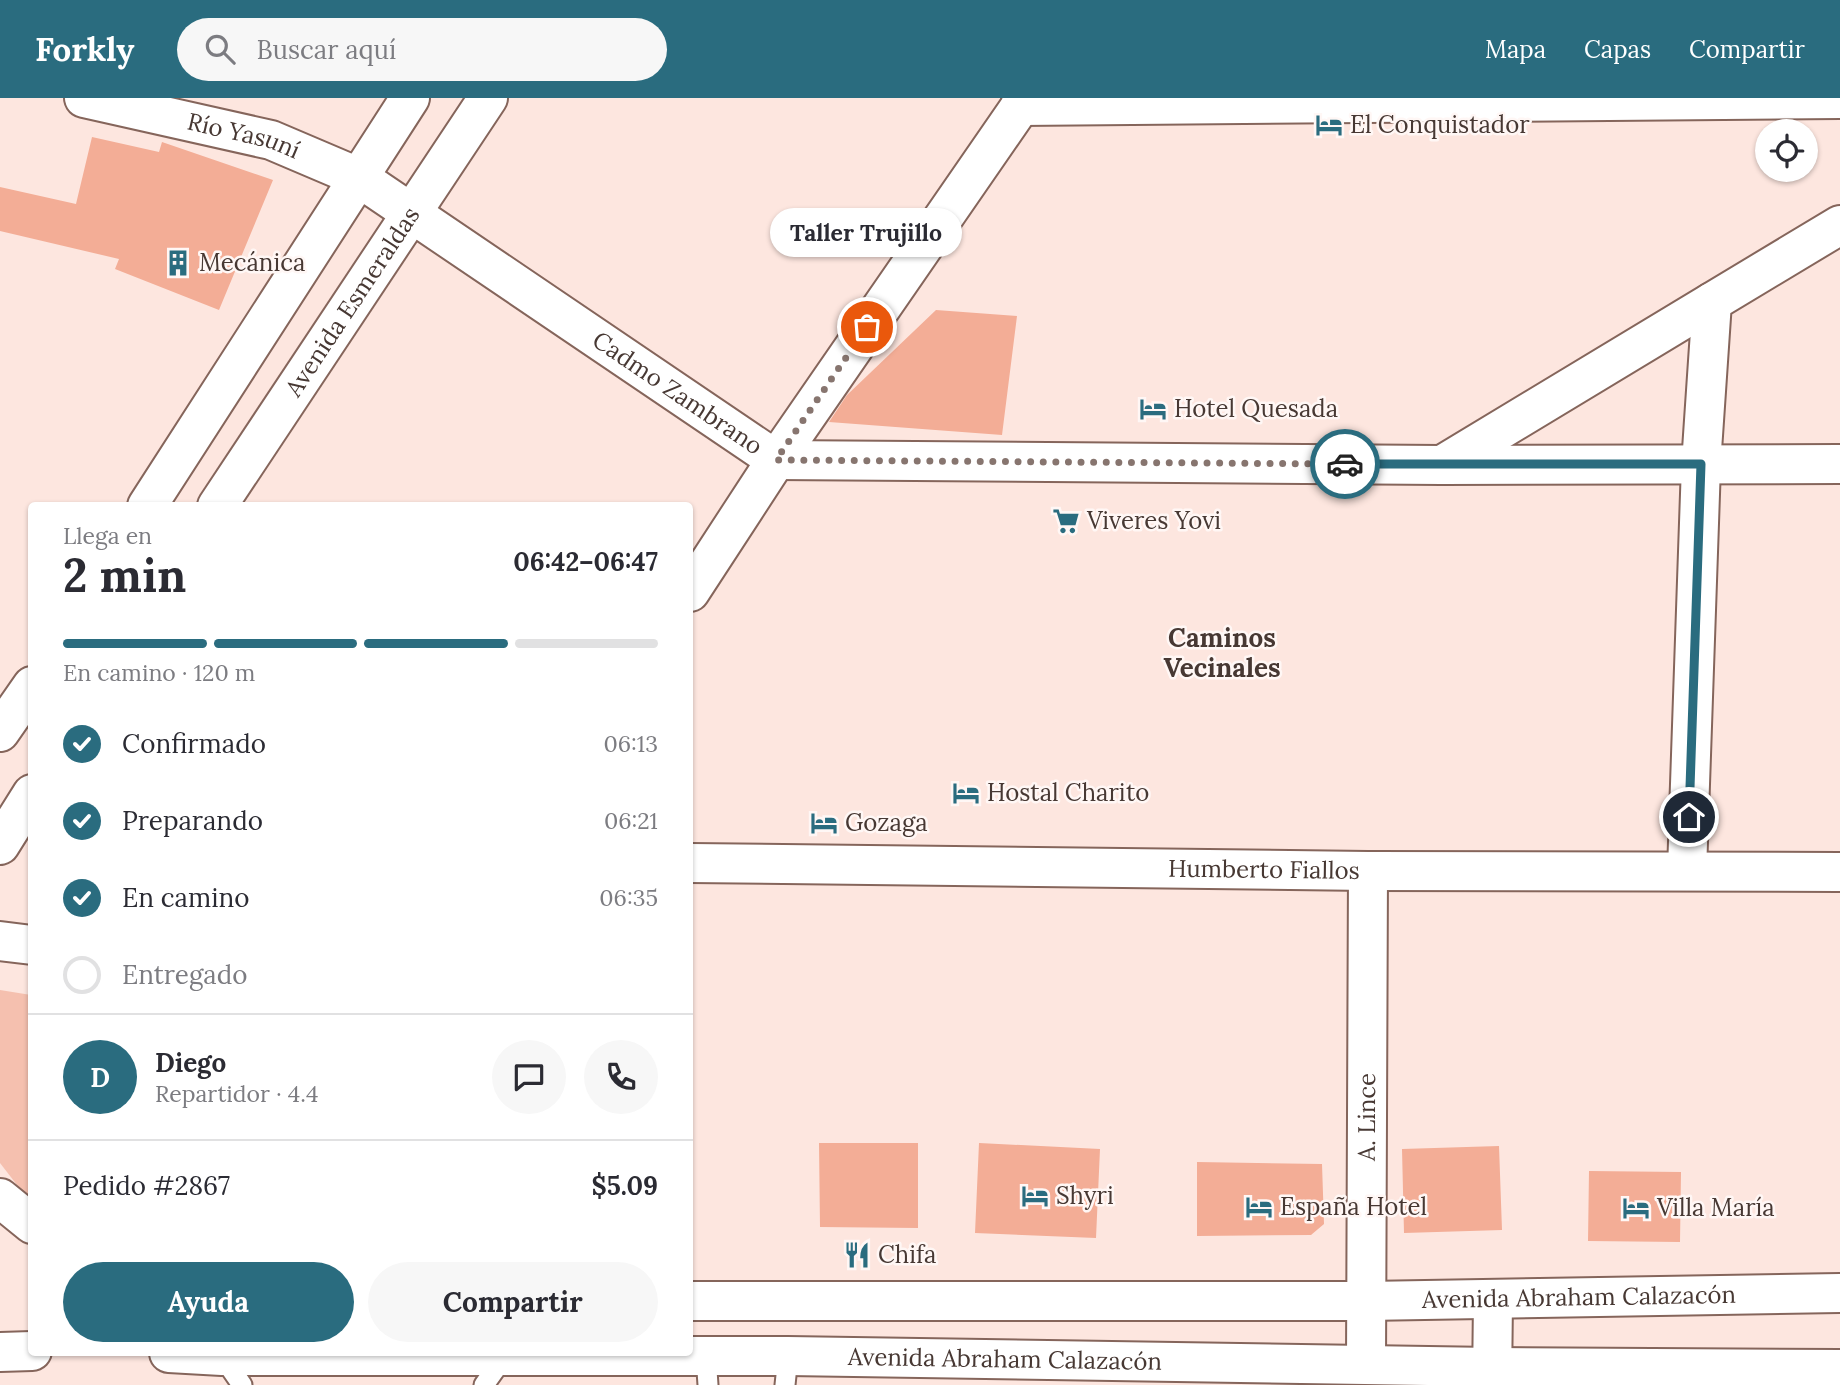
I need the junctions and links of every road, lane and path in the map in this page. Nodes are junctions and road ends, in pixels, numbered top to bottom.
1 (84, 98) edge
2 (410, 98) edge
3 (488, 98) edge
4 (1840, 99) edge
5 (1023, 102) edge
6 (358, 177) junction
7 (412, 214) junction
8 (1840, 225) edge
9 (1712, 302) junction
10 (776, 460) junction
11 (1701, 464) junction
12 (1840, 464) edge
13 (1442, 465) junction
14 (150, 502) edge
15 (220, 502) edge
16 (693, 587) edge
17 (28, 692) edge
18 (0, 732) edge
19 (28, 800) edge
20 (0, 845) edge
21 (693, 863) edge
22 (1368, 871) junction
23 (1688, 871) junction
24 (1840, 872) edge
25 (0, 941) edge
26 (28, 944) edge
27 (0, 1198) edge
28 (28, 1221) edge
29 (1840, 1293) edge
30 (1493, 1300) junction
31 (693, 1301) edge
32 (1367, 1301) junction
33 (28, 1351) edge
34 (0, 1352) edge
35 (180, 1356) edge
36 (1366, 1364) junction
37 (1840, 1368) edge
38 (232, 1371) edge
39 (494, 1371) edge
40 (707, 1371) edge
41 (787, 1371) edge
42 (1492, 1376) edge

1 - 6 street, Río Yasuní
2 - 6 street
3 - 7 street, Avenida Esmeraldas
4 - 5 street
5 - 10 street
6 - 7 street, Cadmo Zambrano
6 - 14 street
7 - 10 street, Cadmo Zambrano
7 - 15 street, Avenida Esmeraldas
8 - 9 street
9 - 11 street
9 - 13 street
10 - 13 street, Cadmo Zambrano
10 - 16 street
11 - 12 street, Cadmo Zambrano
11 - 13 street, Cadmo Zambrano
11 - 23 street
17 - 18 street
19 - 20 street
21 - 22 street, Humberto Fiallos
22 - 23 street, Humberto Fiallos
22 - 32 street, A. Lince
23 - 24 street, Humberto Fiallos
25 - 26 street
27 - 28 street
29 - 30 street, Avenida Abraham Calazacón
30 - 32 street, Avenida Abraham Calazacón
30 - 42 street
31 - 32 street, Avenida Abraham Calazacón
32 - 36 street, A. Lince
33 - 34 street
35 - 38 street, Avenida Abraham Calazacón
36 - 41 street, Avenida Abraham Calazacón
36 - 42 street, Avenida Abraham Calazacón
37 - 42 street, Avenida Abraham Calazacón
38 - 39 street, Avenida Abraham Calazacón
39 - 40 street, Avenida Abraham Calazacón
40 - 41 street, Avenida Abraham Calazacón

